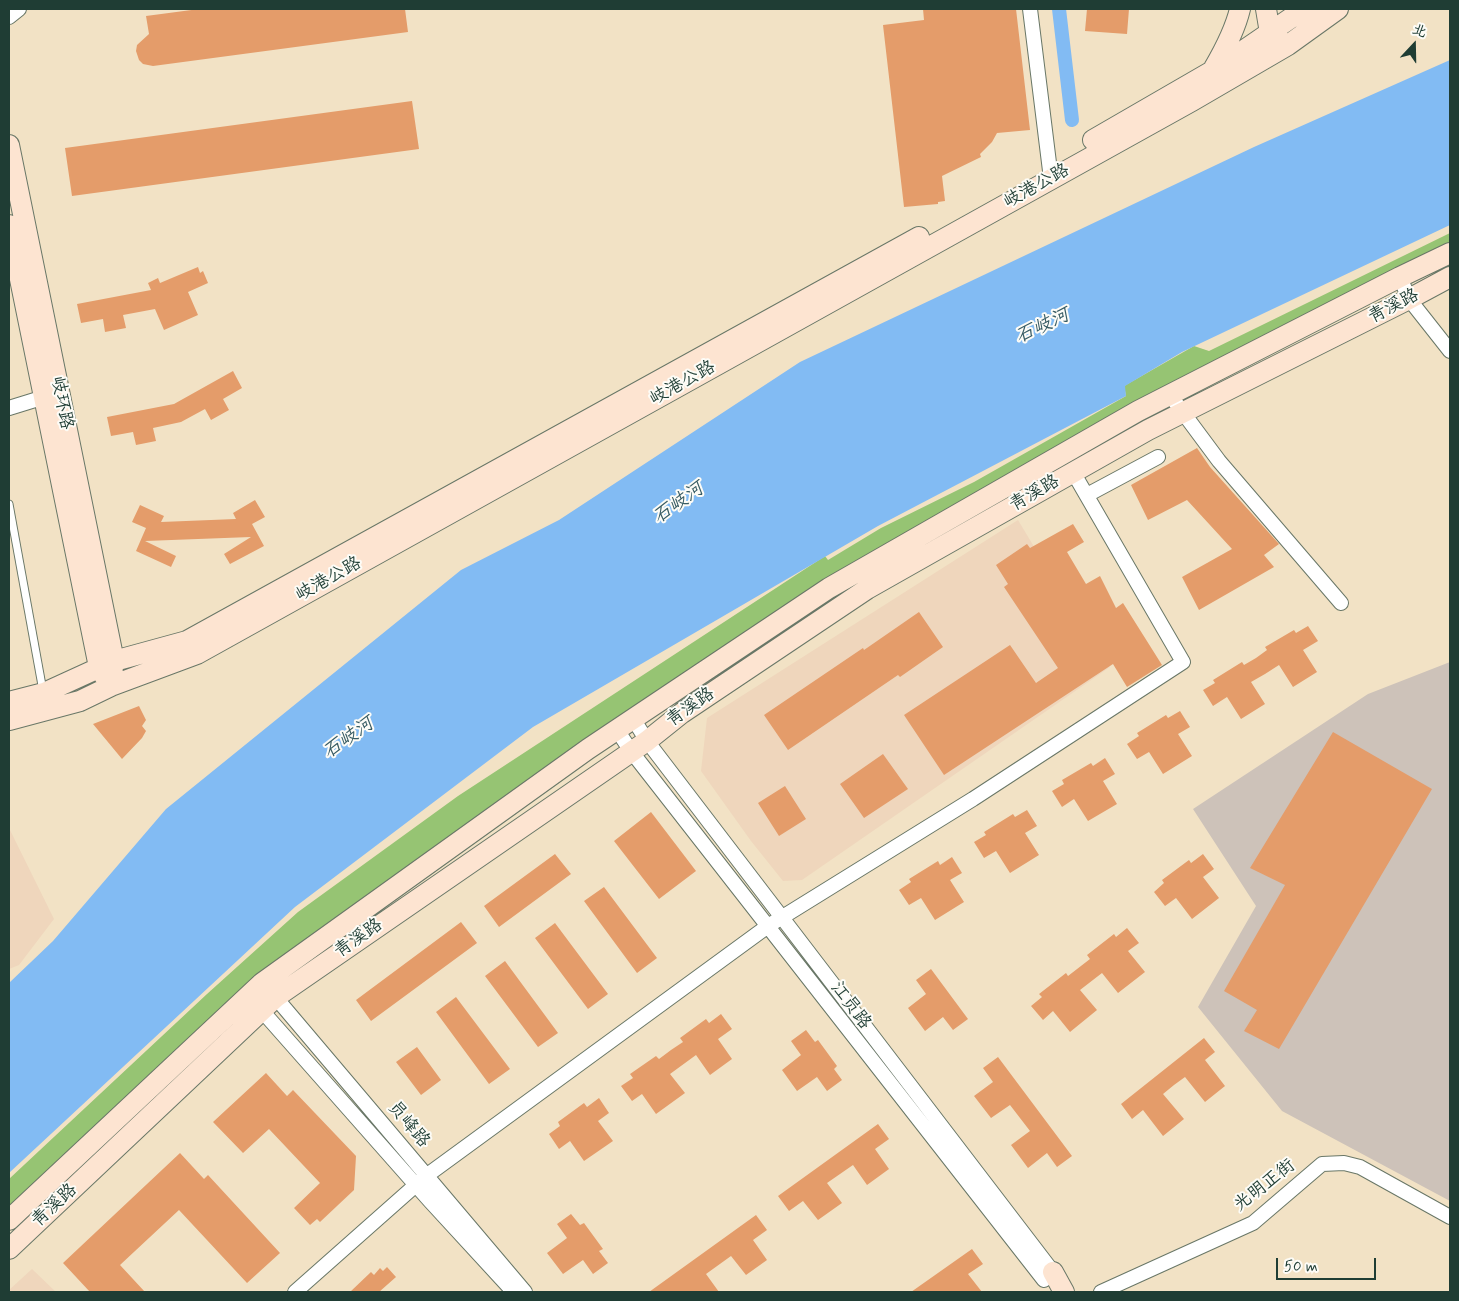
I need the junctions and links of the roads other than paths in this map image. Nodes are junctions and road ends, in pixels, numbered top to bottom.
1 (19, 9) edge
2 (1030, 9) edge
3 (1240, 9) edge
4 (1266, 9) edge
5 (1312, 9) edge
6 (1338, 9) edge
7 (1290, 14) edge
8 (9, 17) edge
9 (1270, 33) junction
10 (1288, 45) junction
11 (1213, 70) junction
12 (9, 145) edge
13 (1050, 172) junction
14 (9, 225) edge
15 (1450, 253) edge
16 (1400, 277) junction
17 (1450, 277) edge
18 (1409, 299) junction
19 (1450, 351) edge
20 (52, 395) junction
21 (1170, 395) junction
22 (9, 408) edge
23 (1182, 413) junction
24 (1158, 457) dead end
25 (1073, 472) junction
26 (1087, 495) junction
27 (9, 504) edge
28 (1341, 603) dead end
29 (106, 664) junction
30 (111, 686) junction
31 (44, 693) junction
32 (9, 702) edge
33 (9, 720) edge
34 (626, 725) junction
35 (639, 746) junction
36 (782, 917) junction
37 (768, 926) junction
38 (258, 996) junction
39 (276, 997) junction
40 (421, 1180) junction
41 (1450, 1217) edge
42 (9, 1220) edge
43 (9, 1250) edge
44 (1051, 1281) edge
45 (295, 1292) edge
46 (514, 1292) edge
47 (525, 1292) edge
48 (1064, 1292) edge
49 (1101, 1292) edge

1 - 8 street
2 - 13 street
3 - 11 main road
4 - 9 main road
5 - 7 main road, 岐港公路
6 - 10 main road, 岐港公路
7 - 9 main road, 岐港公路
7 - 10 main road
9 - 10 main road
9 - 11 main road, 岐港公路
10 - 13 main road, 岐港公路
11 - 13 main road, 岐港公路
12 - 20 main road, 岐环路
13 - 29 main road, 岐港公路
13 - 30 main road, 岐港公路
14 - 20 main road, 岐环路
15 - 16 main road, 青溪路
16 - 18 street
16 - 21 main road, 青溪路
17 - 18 main road, 青溪路
18 - 19 street
18 - 23 main road, 青溪路
20 - 22 street
20 - 29 main road, 岐环路
21 - 23 street
21 - 34 main road, 青溪路
23 - 25 main road, 青溪路
23 - 28 street
24 - 26 street
25 - 26 street
25 - 35 main road, 青溪路
26 - 36 street
27 - 31 lane
29 - 30 main road, 岐环路
29 - 31 main road, 岐港公路
30 - 33 main road, 岐港公路
31 - 32 main road, 岐港公路
34 - 35 street, 江员路
34 - 35 street, 江员路
34 - 38 main road, 青溪路
35 - 36 street, 江员路
35 - 37 street, 江员路
35 - 39 main road, 青溪路
36 - 37 street
36 - 44 street, 江员路
37 - 40 street
37 - 44 street, 江员路
38 - 39 main road, 青溪路
38 - 40 street, 员峰路
38 - 42 main road, 青溪路
38 - 43 main road, 青溪路
39 - 40 street, 员峰路
40 - 45 street
40 - 46 street, 员峰路
40 - 47 street, 员峰路
41 - 49 street, 光明正街
44 - 48 main road, 江员路

